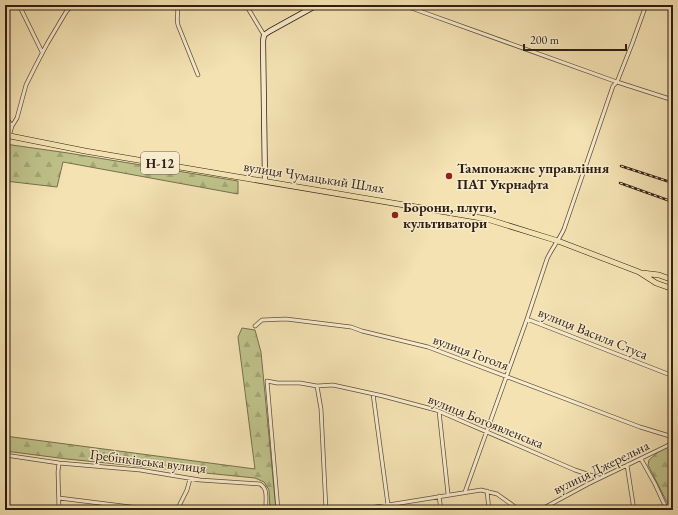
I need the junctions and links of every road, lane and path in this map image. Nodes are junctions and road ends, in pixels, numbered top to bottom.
1 (19, 5) edge
2 (72, 5) edge
3 (177, 5) edge
4 (246, 5) edge
5 (317, 5) edge
6 (403, 5) edge
7 (646, 5) edge
8 (264, 35) junction
9 (42, 52) junction
10 (198, 75) dead end
11 (617, 82) junction
12 (673, 100) edge
13 (5, 117) edge
14 (12, 126) junction
15 (7, 136) edge
16 (264, 181) junction
17 (558, 241) junction
18 (639, 272) junction
19 (673, 280) edge
20 (673, 289) edge
21 (527, 319) junction
22 (255, 326) dead end
23 (673, 376) edge
24 (506, 377) junction
25 (317, 386) junction
26 (373, 394) junction
27 (439, 411) junction
28 (486, 431) junction
29 (673, 437) edge
30 (673, 443) edge
31 (5, 455) edge
32 (641, 459) junction
33 (59, 463) junction
34 (627, 466) junction
35 (599, 478) junction
36 (190, 479) junction
37 (487, 491) junction
38 (464, 492) junction
39 (448, 494) junction
40 (439, 496) junction
41 (59, 498) junction
42 (388, 505) junction
43 (382, 508) edge
44 (58, 510) edge
45 (155, 510) edge
46 (178, 510) edge
47 (266, 510) edge
48 (278, 510) edge
49 (326, 510) edge
50 (357, 510) edge
51 (441, 510) edge
52 (489, 510) edge
53 (524, 510) edge
54 (540, 510) edge
55 (634, 510) edge
56 (667, 510) edge

1 - 9 street
2 - 9 street
3 - 10 street
4 - 8 street
5 - 8 street
6 - 11 street
7 - 11 street
8 - 16 street
9 - 14 street
11 - 12 street
11 - 17 street
13 - 14 street
14 - 15 street
15 - 16 main road, вулиця Чумацький Шлях / Н-12
16 - 17 main road, вулиця Чумацький Шлях / Н-12
17 - 18 main road, вулиця Чумацький Шлях / Н-12
17 - 21 street
18 - 19 main road, вулиця Чумацький Шлях / Н-12
18 - 20 main road, вулиця Чумацький Шлях / Н-12
21 - 23 street, вулиця Василя Стуса
21 - 24 street
22 - 24 street, вулиця Гоголя
24 - 28 street
24 - 29 street, вулиця Гоголя
25 - 26 street, вулиця Богоявленська
25 - 48 street, вулиця Богоявленська
25 - 49 street
26 - 27 street, вулиця Богоявленська
26 - 42 street
27 - 28 street, вулиця Богоявленська
27 - 39 street
28 - 35 street, вулиця Богоявленська
28 - 38 street
30 - 32 street, вулиця Джерельна
31 - 33 street, Гребінківська вулиця
32 - 34 street, вулиця Джерельна
32 - 56 street
33 - 36 street, Гребінківська вулиця
33 - 41 street
34 - 35 street, вулиця Джерельна
34 - 55 street
35 - 54 street, вулиця Джерельна
36 - 46 street
36 - 47 street, Гребінківська вулиця
37 - 38 street
37 - 52 street
37 - 53 street
38 - 39 street
39 - 40 street
40 - 42 street
40 - 51 street
41 - 44 street
41 - 45 street
42 - 43 street
43 - 50 street

